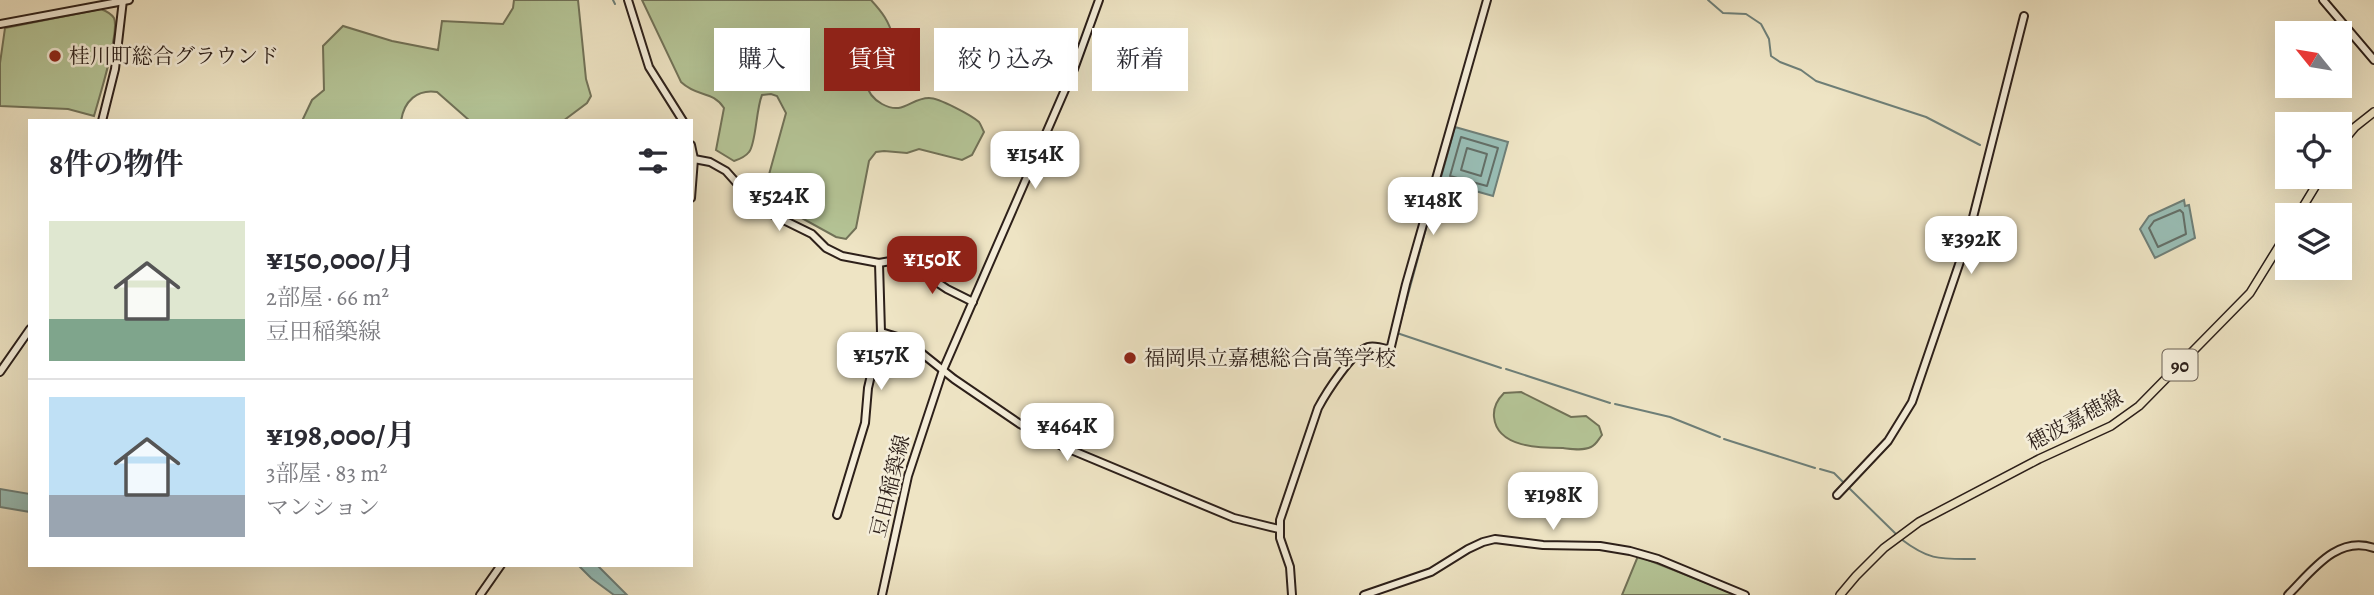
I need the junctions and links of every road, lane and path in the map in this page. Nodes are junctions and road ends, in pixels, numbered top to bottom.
1 (628, 0) edge
2 (1099, 0) edge
3 (1487, 0) edge
4 (2323, 0) edge
5 (125, 1) edge
6 (2024, 16) dead end
7 (0, 24) edge
8 (2374, 60) edge
9 (2374, 112) edge
10 (102, 119) edge
11 (682, 119) edge
12 (2352, 131) edge
13 (693, 154) edge
14 (694, 159) junction
15 (693, 172) edge
16 (2275, 252) edge
17 (879, 264) junction
18 (973, 302) junction
19 (28, 332) edge
20 (881, 332) junction
21 (1390, 349) junction
22 (1387, 363) dead end
23 (943, 370) junction
24 (0, 372) edge
25 (1836, 495) dead end
26 (837, 515) dead end
27 (1279, 529) junction
28 (2374, 548) edge
29 (500, 567) edge
30 (480, 595) edge
31 (882, 595) edge
32 (1292, 595) edge
33 (1364, 595) edge
34 (1745, 595) edge
35 (1840, 595) edge
36 (2288, 595) edge

1 - 11 street
2 - 18 street, 豆田稲築線
3 - 21 street
4 - 8 street
5 - 7 street
5 - 10 street
6 - 25 street
9 - 12 main road
13 - 14 street
14 - 15 street
14 - 17 street
16 - 35 main road, 穂波嘉穂線 / 90
17 - 18 street
17 - 20 street
18 - 23 street, 豆田稲築線
19 - 24 street
20 - 23 street
20 - 26 street
21 - 22 street
21 - 27 street
23 - 27 street
23 - 31 street, 豆田稲築線
27 - 32 street
28 - 36 street
29 - 30 street
33 - 34 street

